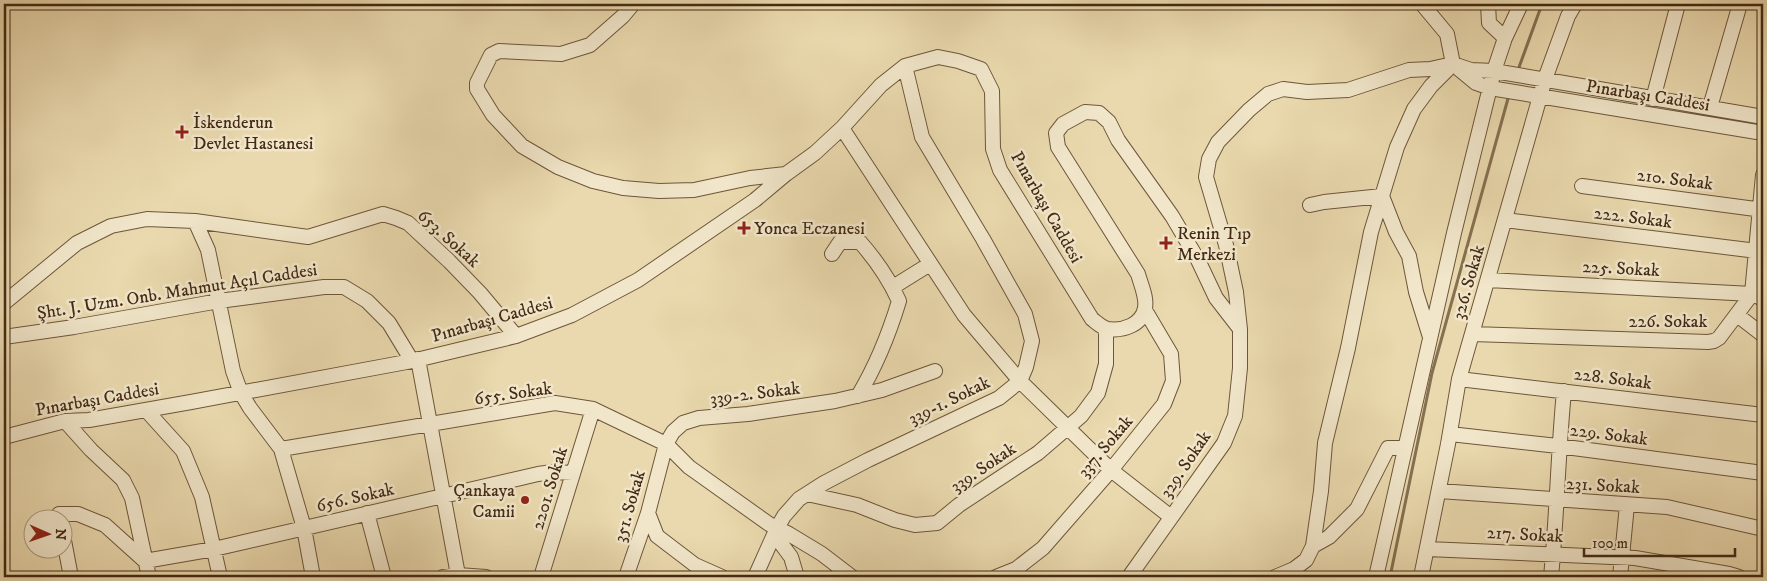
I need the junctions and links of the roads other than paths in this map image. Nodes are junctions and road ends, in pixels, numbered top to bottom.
1 (633, 4) edge
2 (1422, 4) edge
3 (1488, 4) edge
4 (1521, 4) edge
5 (1575, 4) edge
6 (1678, 4) edge
7 (1740, 4) edge
8 (1505, 38) junction
9 (1453, 64) junction
10 (905, 66) junction
11 (1494, 71) junction
12 (1545, 79) junction
13 (1490, 88) junction
14 (1541, 97) junction
15 (1653, 99) junction
16 (1710, 107) junction
17 (1763, 117) edge
18 (842, 128) junction
19 (1763, 133) edge
20 (786, 174) junction
21 (1763, 175) edge
22 (1582, 186) dead end
23 (1382, 196) junction
24 (1310, 205) dead end
25 (1761, 209) edge
26 (196, 220) junction
27 (1505, 220) junction
28 (1761, 229) edge
29 (1757, 251) junction
30 (832, 254) dead end
31 (930, 264) junction
32 (1488, 280) junction
33 (893, 287) junction
34 (1758, 296) edge
35 (219, 301) junction
36 (4, 303) edge
37 (1145, 310) junction
38 (1738, 315) junction
39 (1106, 329) junction
40 (1240, 329) junction
41 (1472, 334) junction
42 (1763, 335) edge
43 (516, 336) junction
44 (4, 337) edge
45 (1430, 338) junction
46 (415, 360) junction
47 (935, 372) dead end
48 (1459, 379) junction
49 (1020, 381) junction
50 (1564, 392) junction
51 (241, 394) junction
52 (858, 396) junction
53 (593, 409) junction
54 (146, 410) junction
55 (1763, 415) edge
56 (66, 421) junction
57 (430, 424) junction
58 (1067, 428) junction
59 (1450, 434) junction
60 (4, 437) edge
61 (666, 444) junction
62 (1558, 446) junction
63 (1405, 448) junction
64 (281, 449) junction
65 (1111, 470) junction
66 (573, 473) junction
67 (1763, 473) edge
68 (1439, 492) junction
69 (807, 494) junction
70 (443, 496) junction
71 (1557, 501) junction
72 (1627, 505) junction
73 (367, 513) junction
74 (648, 513) junction
75 (72, 514) edge
76 (1171, 518) junction
77 (304, 528) junction
78 (1763, 529) edge
79 (775, 531) junction
80 (1313, 546) junction
81 (214, 549) junction
82 (1427, 549) junction
83 (1553, 554) junction
84 (67, 558) edge
85 (1622, 558) junction
86 (145, 561) junction
87 (458, 575) junction
88 (1732, 576) edge
89 (71, 577) edge
90 (149, 577) edge
91 (220, 577) edge
92 (313, 577) edge
93 (384, 577) edge
94 (443, 577) edge
95 (486, 577) edge
96 (541, 577) edge
97 (626, 577) edge
98 (722, 577) edge
99 (755, 577) edge
100 (797, 577) edge
101 (852, 577) edge
102 (996, 577) edge
103 (1129, 577) edge
104 (1275, 577) edge
105 (1376, 577) edge
106 (1421, 577) edge
107 (1551, 577) edge
108 (1620, 577) edge

1 - 20 street
2 - 9 street
3 - 8 street
4 - 8 street, 326. Sokak
5 - 12 street, 326. Sokak
6 - 15 street
7 - 16 street
8 - 11 street, 326. Sokak
9 - 11 street, Pınarbaşı Caddesi
9 - 13 street, Pınarbaşı Caddesi
9 - 23 street
9 - 40 street
10 - 18 street, Pınarbaşı Caddesi
10 - 39 street, Pınarbaşı Caddesi
10 - 49 street
11 - 12 street, Pınarbaşı Caddesi
11 - 13 street, 326. Sokak
12 - 14 street, 326. Sokak
12 - 15 street, Pınarbaşı Caddesi
13 - 14 street, Pınarbaşı Caddesi
13 - 45 street, 326. Sokak
14 - 19 street, Pınarbaşı Caddesi
14 - 27 street, 326. Sokak
15 - 16 street, Pınarbaşı Caddesi
16 - 17 street, Pınarbaşı Caddesi
18 - 20 street, Pınarbaşı Caddesi
18 - 31 street
20 - 43 street, Pınarbaşı Caddesi
21 - 25 street, 226. Sokak
22 - 25 street, 210. Sokak
23 - 24 street
23 - 45 street
23 - 80 street
25 - 28 street, 226. Sokak
26 - 35 street
26 - 36 street
26 - 43 street, 653. Sokak
27 - 29 street, 222. Sokak
27 - 32 street, 326. Sokak
28 - 29 street, 226. Sokak
29 - 34 street, 226. Sokak
30 - 33 street
31 - 33 street
31 - 49 street
32 - 34 street, 225. Sokak
32 - 41 street, 326. Sokak
33 - 52 street
34 - 38 street, 226. Sokak
35 - 44 street, Şht. J. Uzm. Onb. Mahmut Açıl Caddesi
35 - 46 street, Şht. J. Uzm. Onb. Mahmut Açıl Caddesi
35 - 51 street
37 - 39 street
37 - 40 street
37 - 65 street, 337. Sokak
38 - 41 street, 226. Sokak
38 - 42 street
39 - 58 street, 339. Sokak
40 - 76 street, 329. Sokak
41 - 48 street, 326. Sokak
43 - 46 street, Pınarbaşı Caddesi
45 - 63 street, 326. Sokak
46 - 51 street, Pınarbaşı Caddesi
46 - 57 street, Şht. J. Uzm. Onb. Mahmut Açıl Caddesi
47 - 52 street, 339-2. Sokak
48 - 50 street, 228. Sokak
48 - 59 street, 326. Sokak
49 - 58 street
49 - 69 street, 339-1. Sokak
50 - 55 street, 228. Sokak
50 - 62 street
51 - 54 street, Pınarbaşı Caddesi
51 - 64 street
52 - 61 street, 339-2. Sokak
53 - 57 street, 655. Sokak
53 - 61 street, 655. Sokak
53 - 66 street, 2201. Sokak
54 - 56 street, Pınarbaşı Caddesi
54 - 81 street
56 - 60 street, Pınarbaşı Caddesi
56 - 86 street
57 - 64 street, 655. Sokak
57 - 70 street, Şht. J. Uzm. Onb. Mahmut Açıl Caddesi
58 - 65 street
58 - 69 street, 339. Sokak
59 - 62 street, 229. Sokak
59 - 68 street, 326. Sokak
61 - 74 street, 351. Sokak
61 - 79 street, 655. Sokak
62 - 67 street, 229. Sokak
62 - 71 street
63 - 80 street
63 - 105 street, 326. Sokak
64 - 77 street
65 - 76 street
65 - 102 street, 337. Sokak
66 - 70 street, 656. Sokak
66 - 96 street, 2201. Sokak
68 - 71 street, 231. Sokak
68 - 82 street, 326. Sokak
69 - 79 street, 339-1. Sokak
70 - 73 street, 656. Sokak
70 - 87 street, Şht. J. Uzm. Onb. Mahmut Açıl Caddesi
71 - 72 street, 231. Sokak
71 - 83 street
72 - 78 street, 231. Sokak
72 - 85 street
73 - 77 street, 656. Sokak
73 - 93 street
74 - 97 street, 351. Sokak
74 - 98 street
75 - 86 street
76 - 103 street, 329. Sokak
77 - 81 street, 656. Sokak
77 - 92 street
79 - 99 street, 339-1. Sokak
79 - 100 street
79 - 101 street
80 - 104 street
81 - 86 street, 656. Sokak
81 - 91 street
82 - 83 street, 217. Sokak
82 - 106 street, 326. Sokak
83 - 85 street, 217. Sokak
83 - 107 street
84 - 89 street
85 - 88 street, 217. Sokak
85 - 108 street
86 - 90 street
87 - 94 street
87 - 95 street

